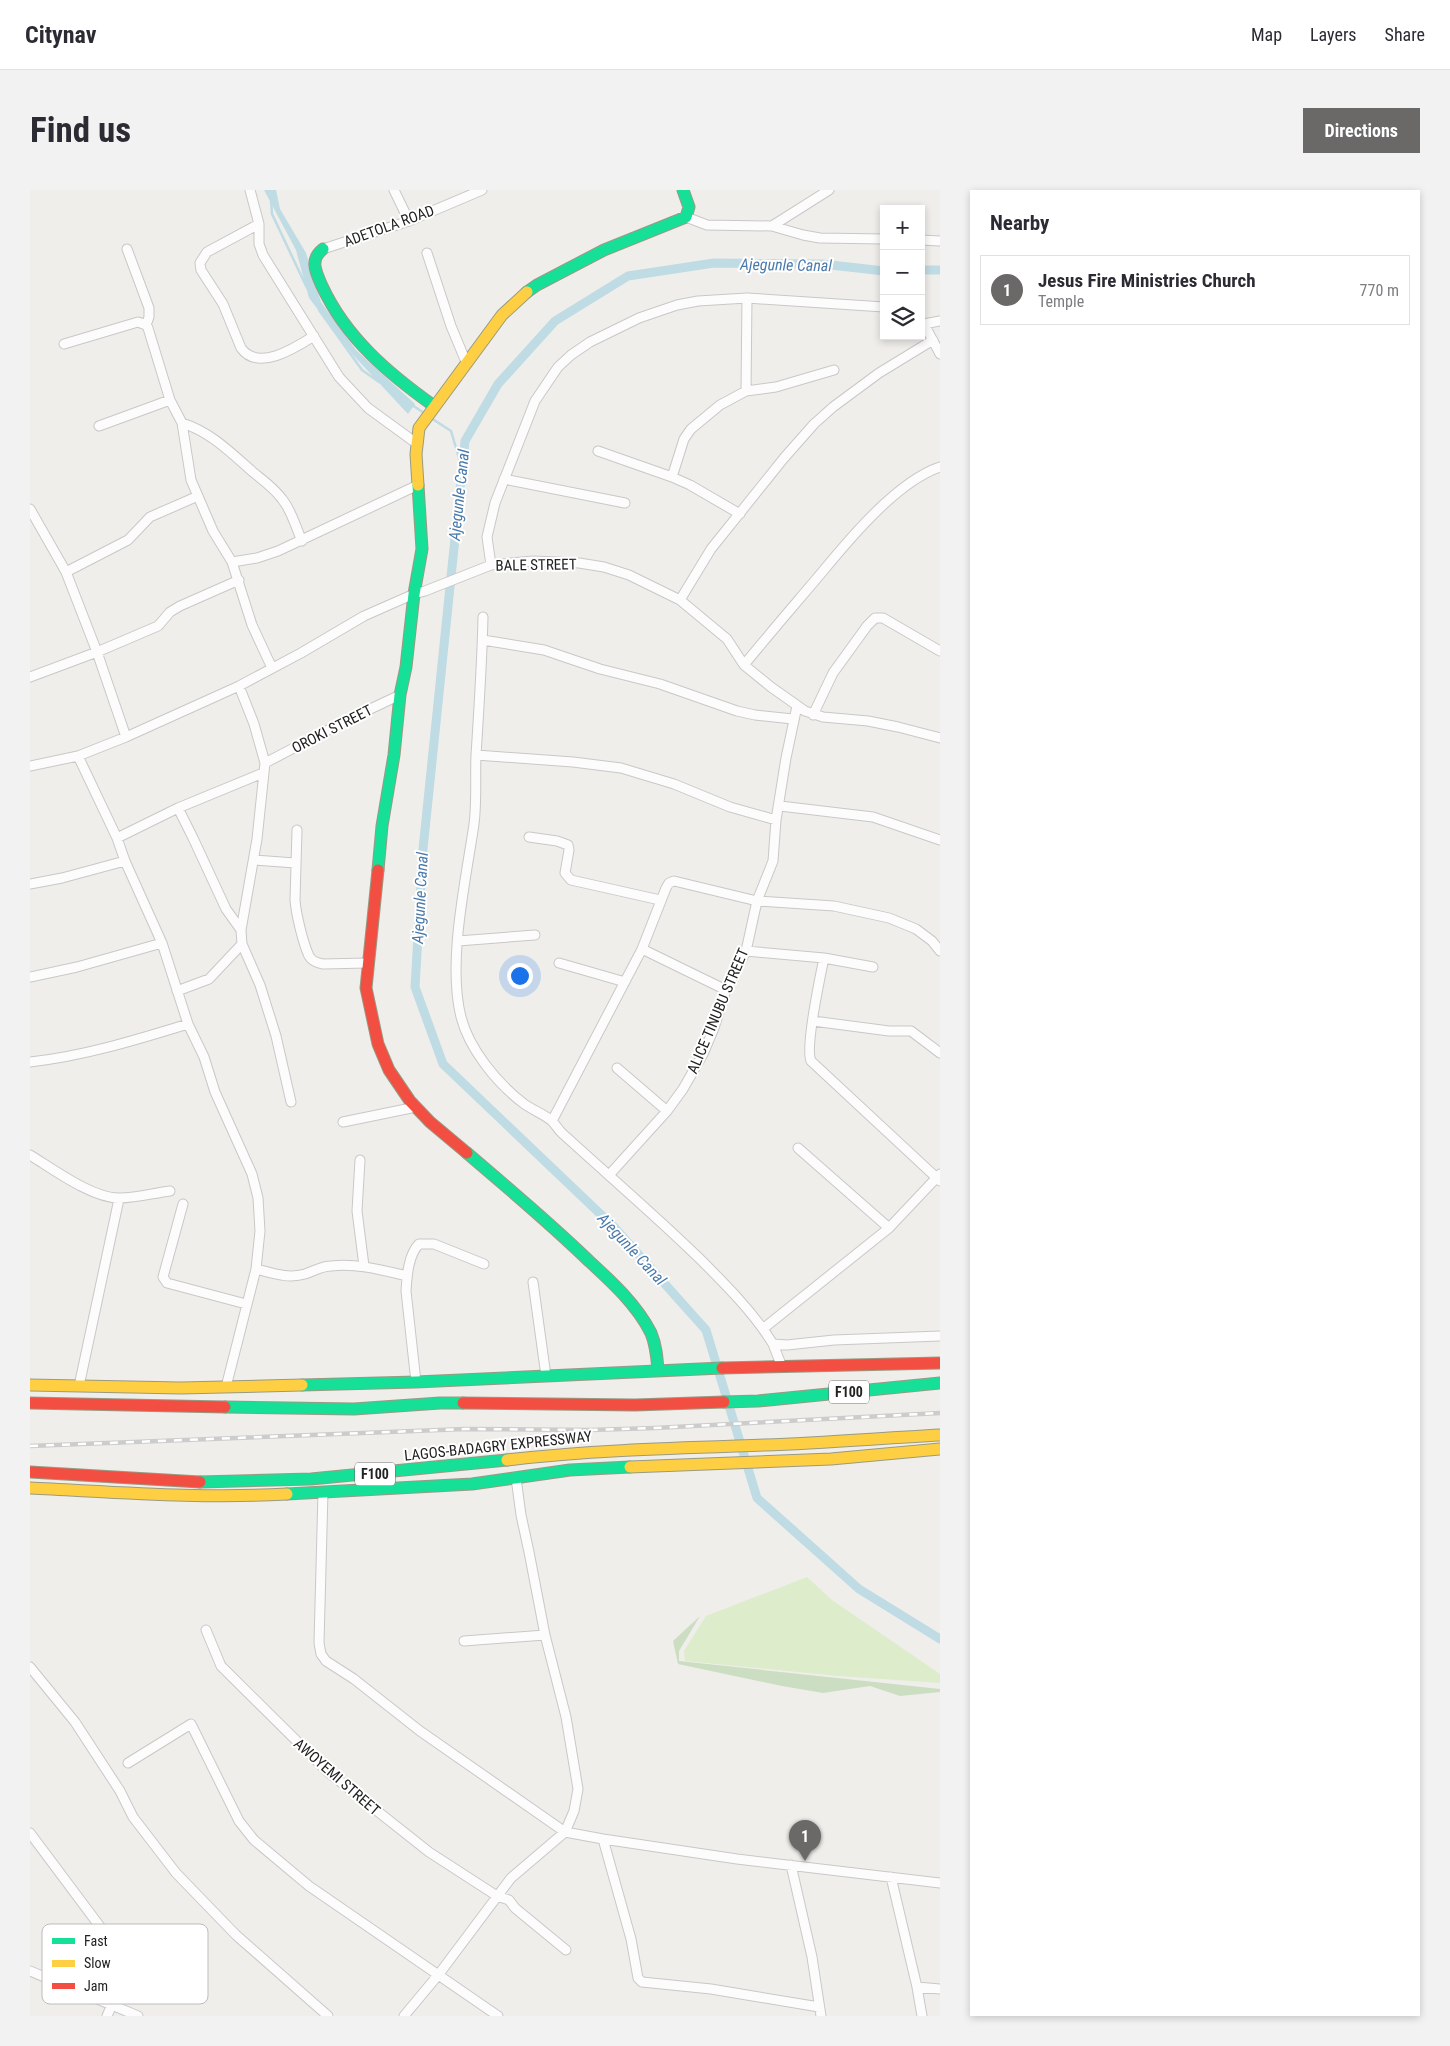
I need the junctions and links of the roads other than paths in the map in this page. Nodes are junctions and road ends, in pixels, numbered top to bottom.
1 (250, 190) edge
2 (394, 190) edge
3 (482, 190) edge
4 (683, 190) edge
5 (829, 190) edge
6 (686, 217) junction
7 (409, 221) junction
8 (259, 224) junction
9 (772, 226) junction
10 (880, 239) edge
11 (925, 240) edge
12 (940, 241) edge
13 (127, 249) dead end
14 (323, 249) joint
15 (427, 253) dead end
16 (747, 298) junction
17 (880, 307) edge
18 (940, 321) edge
19 (925, 323) edge
20 (146, 325) junction
21 (925, 326) edge
22 (314, 336) junction
23 (933, 340) junction
24 (64, 344) dead end
25 (940, 354) edge
26 (466, 362) junction
27 (834, 370) dead end
28 (746, 391) junction
29 (170, 400) junction
30 (431, 410) junction
31 (182, 423) junction
32 (99, 426) dead end
33 (416, 443) junction
34 (598, 451) dead end
35 (940, 467) edge
36 (672, 477) junction
37 (504, 479) junction
38 (418, 485) junction
39 (198, 496) junction
40 (625, 503) dead end
41 (30, 509) edge
42 (740, 514) junction
43 (302, 541) junction
44 (232, 562) junction
45 (491, 565) junction
46 (66, 572) junction
47 (239, 580) junction
48 (420, 592) junction
49 (680, 600) junction
50 (483, 617) dead end
51 (483, 640) junction
52 (940, 651) edge
53 (97, 652) junction
54 (744, 665) junction
55 (272, 668) junction
56 (30, 677) edge
57 (239, 686) junction
58 (400, 695) junction
59 (797, 706) junction
60 (813, 714) junction
61 (793, 719) junction
62 (126, 737) junction
63 (940, 738) edge
64 (476, 755) junction
65 (78, 756) junction
66 (265, 763) junction
67 (30, 766) edge
68 (263, 773) junction
69 (780, 806) junction
70 (178, 808) junction
71 (776, 820) junction
72 (297, 830) dead end
73 (529, 837) dead end
74 (117, 838) junction
75 (940, 840) edge
76 (254, 860) junction
77 (125, 861) junction
78 (295, 863) junction
79 (30, 884) edge
80 (660, 900) junction
81 (757, 901) junction
82 (241, 930) junction
83 (535, 935) dead end
84 (458, 941) junction
85 (162, 943) junction
86 (242, 944) junction
87 (642, 949) junction
88 (746, 951) junction
89 (940, 951) edge
90 (824, 958) junction
91 (367, 963) junction
92 (559, 963) dead end
93 (873, 967) dead end
94 (30, 978) edge
95 (625, 982) junction
96 (726, 990) junction
97 (177, 991) junction
98 (814, 1021) junction
99 (188, 1024) junction
100 (940, 1053) edge
101 (30, 1062) edge
102 (617, 1068) dead end
103 (291, 1102) dead end
104 (416, 1108) junction
105 (667, 1111) junction
106 (552, 1121) junction
107 (343, 1122) dead end
108 (798, 1148) dead end
109 (30, 1155) edge
110 (360, 1160) dead end
111 (610, 1174) junction
112 (939, 1177) edge
113 (170, 1191) dead end
114 (119, 1199) junction
115 (183, 1204) dead end
116 (889, 1228) junction
117 (484, 1264) dead end
118 (364, 1266) junction
119 (256, 1269) junction
120 (407, 1276) junction
121 (534, 1282) dead end
122 (246, 1304) junction
123 (764, 1328) junction
124 (940, 1336) edge
125 (773, 1344) junction
126 (940, 1363) edge
127 (782, 1367) junction
128 (658, 1370) junction
129 (546, 1376) junction
130 (416, 1382) junction
131 (940, 1383) edge
132 (30, 1385) edge
133 (79, 1386) junction
134 (226, 1387) junction
135 (30, 1403) edge
136 (940, 1434) edge
137 (940, 1449) edge
138 (30, 1472) edge
139 (516, 1478) junction
140 (30, 1488) edge
141 (323, 1492) junction
142 (206, 1630) dead end
143 (545, 1634) junction
144 (464, 1641) dead end
145 (30, 1667) edge
146 (128, 1763) dead end
147 (565, 1832) junction
148 (30, 1834) edge
149 (603, 1839) junction
150 (791, 1865) junction
151 (890, 1877) junction
152 (940, 1883) edge
153 (497, 1896) junction
154 (98, 1924) edge
155 (566, 1950) dead end
156 (30, 1971) edge
157 (439, 1974) junction
158 (42, 1976) edge
159 (917, 1987) junction
160 (940, 1989) edge
161 (111, 2005) joint
162 (820, 2012) edge
163 (107, 2016) edge
164 (138, 2016) edge
165 (328, 2016) edge
166 (404, 2016) edge
167 (498, 2016) edge
168 (922, 2016) edge

1 - 8 street
2 - 7 street
3 - 7 street, ADETOLA ROAD
4 - 6 main road
5 - 9 street
6 - 9 street
6 - 26 main road
7 - 14 street, ADETOLA ROAD
8 - 22 street
8 - 22 street
9 - 10 street
11 - 12 street
13 - 20 street
14 - 30 main road
15 - 26 street
16 - 17 street
16 - 28 street
16 - 37 street
18 - 19 street
20 - 24 street
20 - 29 street
21 - 23 street
22 - 33 street
23 - 25 street
23 - 42 street
26 - 30 main road
27 - 28 street
28 - 36 street
29 - 31 street
29 - 32 street
30 - 33 main road
31 - 39 street
31 - 43 street
33 - 38 main road
34 - 36 street
35 - 54 street
36 - 42 street
37 - 40 street
37 - 45 street
38 - 43 street
38 - 48 main road
39 - 44 street
39 - 46 street
41 - 46 street
42 - 49 street
43 - 44 street
44 - 47 street
45 - 48 street, BALE STREET
45 - 49 street, BALE STREET
46 - 53 street
47 - 53 street
47 - 55 street
48 - 55 street, BALE STREET
48 - 58 main road
49 - 54 street, BALE STREET
50 - 51 street
51 - 61 street
51 - 64 street
52 - 60 street
53 - 56 street
53 - 62 street
54 - 59 street, BALE STREET
55 - 57 street, BALE STREET
57 - 62 street, BALE STREET
57 - 66 street
58 - 66 street, OROKI STREET
58 - 91 main road
59 - 60 street, BALE STREET
59 - 61 street, ALICE TINUBU STREET
60 - 63 street, BALE STREET
61 - 69 street, ALICE TINUBU STREET
62 - 65 street, BALE STREET
64 - 71 street
64 - 84 street
65 - 67 street, BALE STREET
65 - 74 street
66 - 68 street
68 - 70 street
68 - 76 street
69 - 71 street, ALICE TINUBU STREET
69 - 75 street
70 - 74 street
70 - 82 street
71 - 81 street, ALICE TINUBU STREET
72 - 78 street
73 - 80 street
74 - 77 street
76 - 78 street
76 - 82 street
77 - 79 street
77 - 85 street
78 - 91 street
80 - 81 street
80 - 87 street
81 - 88 street, ALICE TINUBU STREET
81 - 89 street
82 - 86 street
83 - 84 street
84 - 106 street
85 - 94 street
85 - 97 street
86 - 97 street
86 - 103 street
87 - 95 street
87 - 96 street
88 - 90 street
88 - 96 street, ALICE TINUBU STREET
90 - 93 street
90 - 98 street
91 - 104 main road
92 - 95 street
95 - 106 street
96 - 105 street, ALICE TINUBU STREET
97 - 99 street
98 - 100 street
98 - 112 street
99 - 101 street
99 - 119 street
102 - 105 street
104 - 107 street
104 - 128 main road
105 - 111 street, ALICE TINUBU STREET
106 - 111 street
108 - 116 street
109 - 114 street
110 - 118 street
111 - 123 street
112 - 116 street
113 - 114 street
114 - 133 street
115 - 122 street
116 - 123 street
117 - 120 street
118 - 119 street
118 - 120 street
119 - 122 street
120 - 130 street
121 - 129 street
122 - 134 street
123 - 125 street
124 - 125 street
125 - 127 street
126 - 127 main road
127 - 128 main road
128 - 129 main road
129 - 130 main road
130 - 134 main road
131 - 135 main road, LAGOS-BADAGRY EXPRESSWAY / F100
132 - 133 main road
133 - 134 main road
136 - 138 main road, LAGOS-BADAGRY EXPRESSWAY / F100
137 - 139 main road
139 - 141 main road
139 - 143 street
140 - 141 main road
141 - 147 street
142 - 153 street, AWOYEMI STREET
143 - 144 street
143 - 147 street
145 - 165 street
146 - 157 street
147 - 149 street
147 - 153 street
148 - 154 street
149 - 150 street
149 - 162 street
150 - 151 street
150 - 162 street
151 - 152 street
151 - 159 street
153 - 155 street, AWOYEMI STREET
153 - 157 street
156 - 158 street
157 - 166 street
157 - 167 street
159 - 160 street
159 - 168 street
161 - 163 street
161 - 164 street

